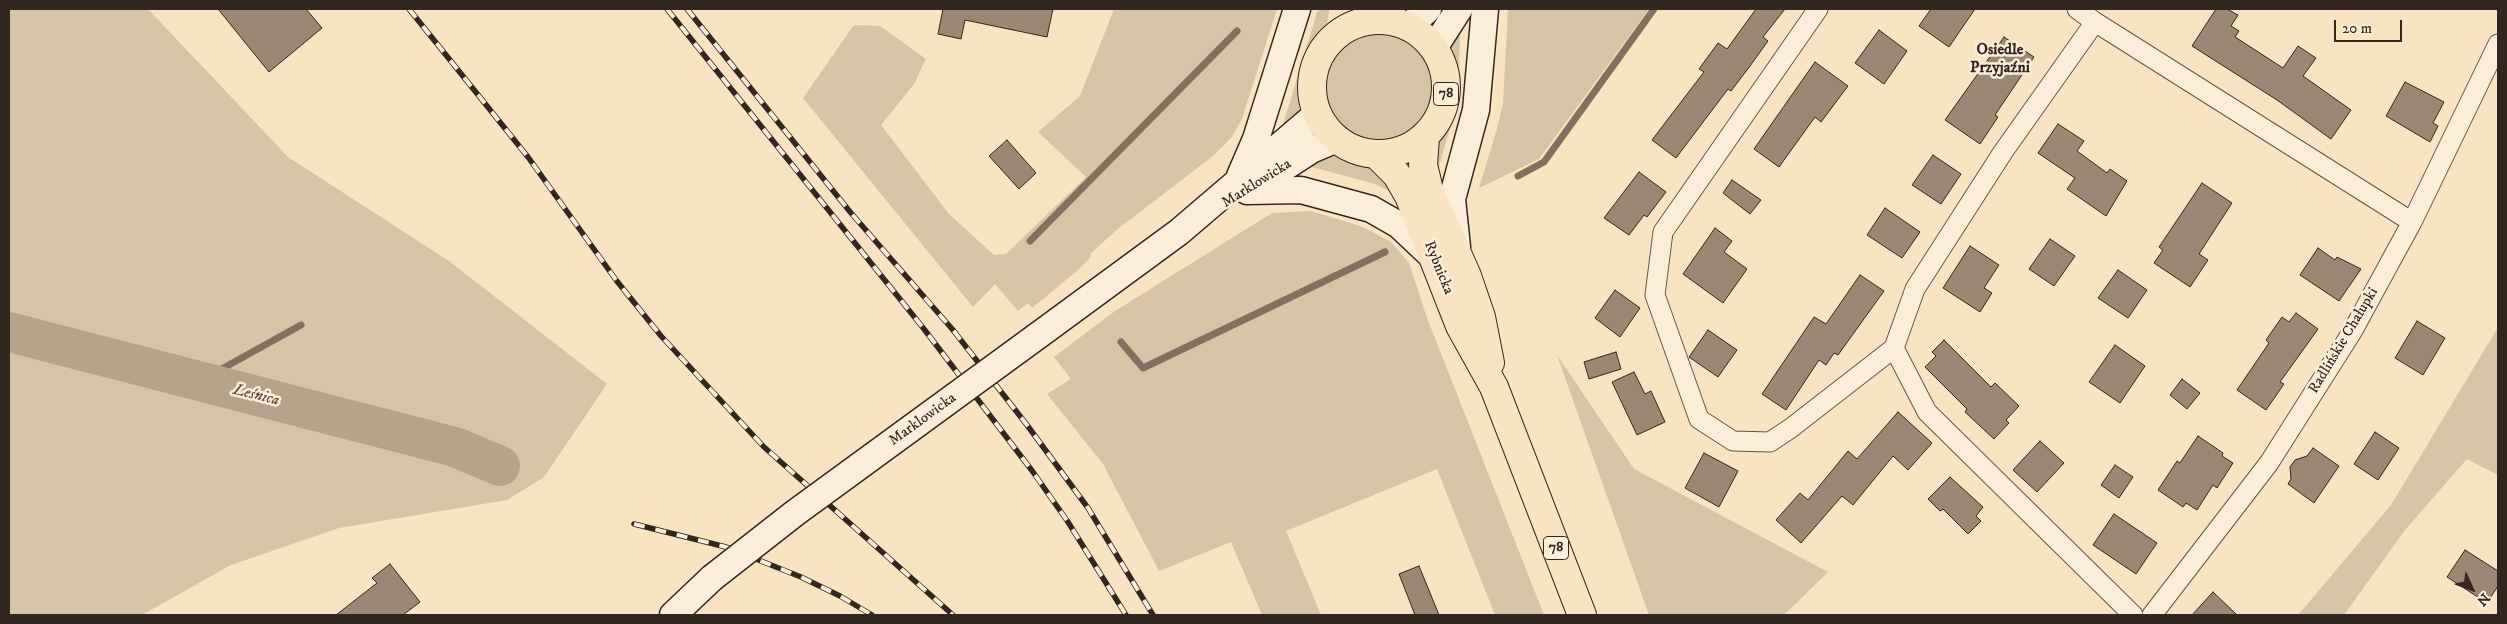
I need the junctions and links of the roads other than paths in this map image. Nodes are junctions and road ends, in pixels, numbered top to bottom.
1 (1297, 9) edge
2 (1428, 9) edge
3 (1459, 9) edge
4 (1485, 9) edge
5 (1818, 9) edge
6 (2077, 9) edge
7 (1368, 15) edge
8 (1340, 20) edge
9 (2095, 22) junction
10 (1408, 27) junction
11 (2498, 44) edge
12 (1434, 48) junction
13 (1316, 114) junction
14 (1425, 137) junction
15 (1337, 139) junction
16 (1376, 154) junction
17 (1243, 185) junction
18 (2412, 222) junction
19 (1446, 254) junction
20 (1894, 348) junction
21 (673, 615) edge
22 (1582, 615) edge
23 (2133, 615) edge
24 (2152, 615) edge

1 - 17 main road
2 - 10 main road
3 - 12 main road
4 - 19 main road
5 - 20 street
6 - 9 street
7 - 8 main road, 78
7 - 10 main road, 78
8 - 13 main road, 78
9 - 18 street
9 - 20 street
10 - 12 main road, 78
11 - 18 street, Radlińskie Chałupki
12 - 14 main road, 78
13 - 15 main road, 78
13 - 17 main road, Marklowicka
14 - 16 main road, 78
14 - 19 main road, Rybnicka / 78
15 - 16 main road, 78
15 - 17 main road, Marklowicka
16 - 19 main road, Rybnicka / 78
17 - 19 main road
17 - 21 main road, Marklowicka, bridge
18 - 24 street, Radlińskie Chałupki
19 - 22 main road, Rybnicka / 78
20 - 23 street

